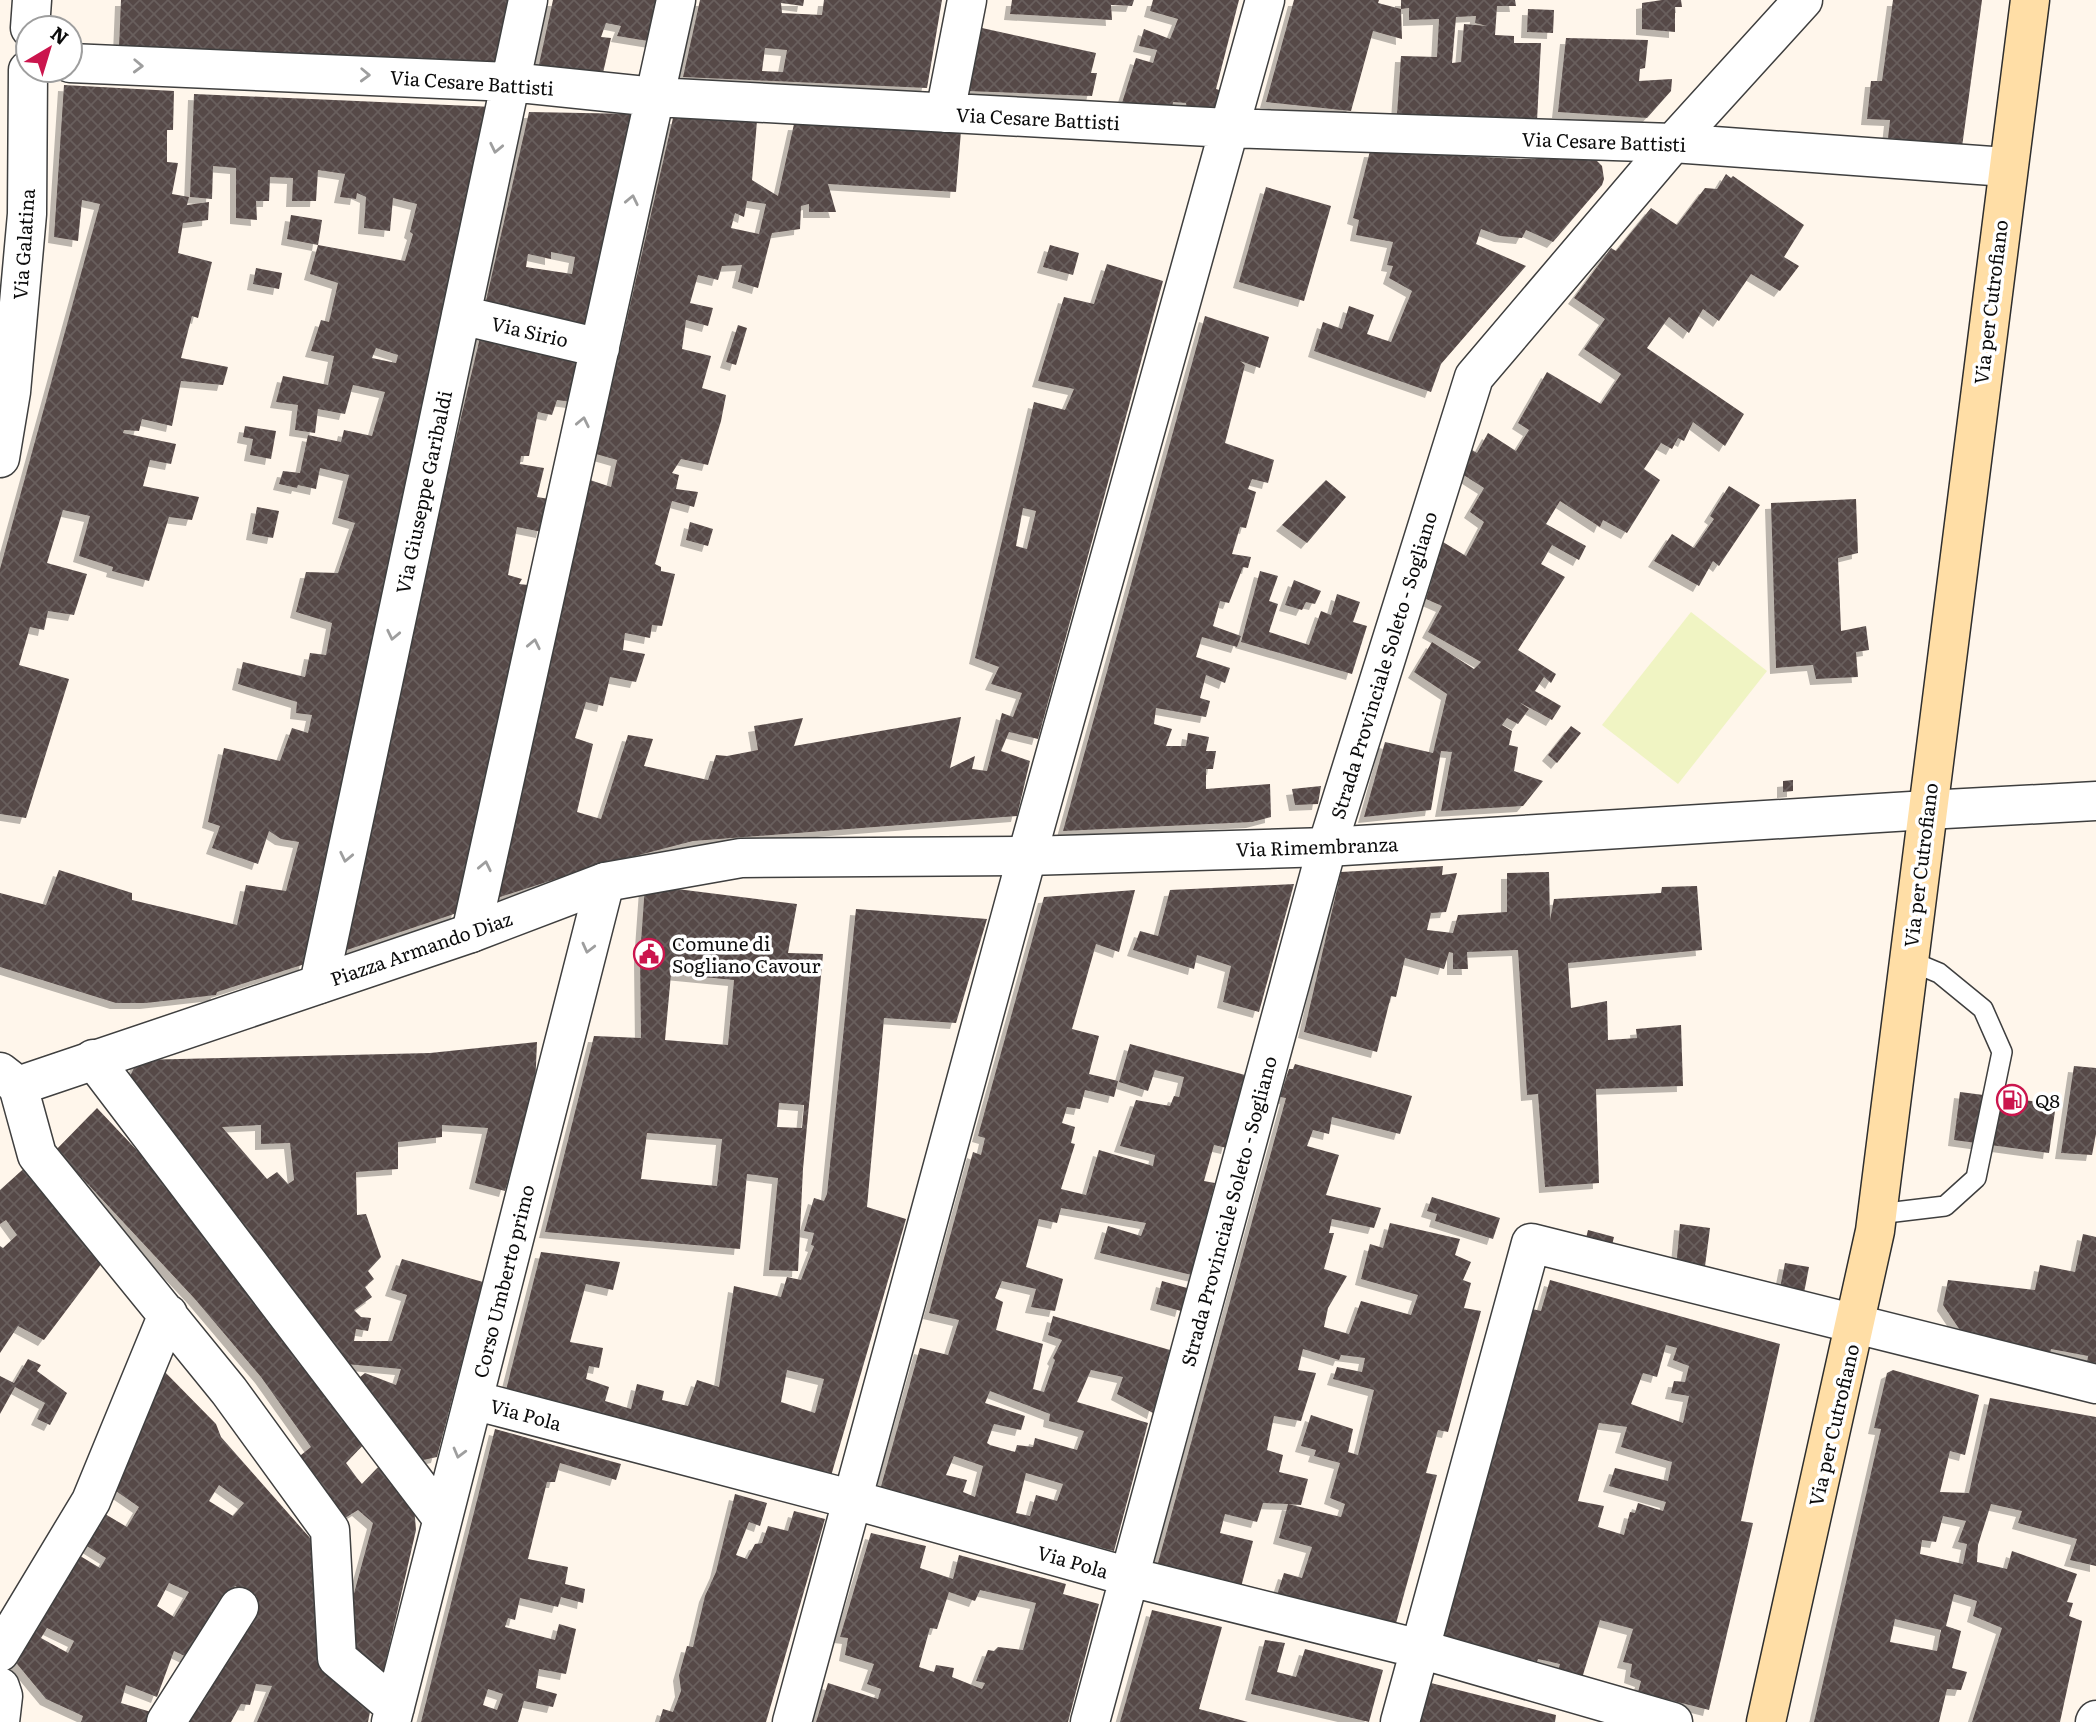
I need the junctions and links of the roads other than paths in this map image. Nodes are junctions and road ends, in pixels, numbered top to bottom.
1 (528, 0) edge
2 (676, 0) edge
3 (967, 0) edge
4 (1265, 0) edge
5 (1802, 0) edge
6 (2030, 0) edge
7 (84, 64) edge
8 (510, 82) junction
9 (28, 84) edge
10 (655, 97) junction
11 (945, 113) junction
12 (1228, 128) junction
13 (1673, 143) junction
14 (2006, 167) junction
15 (461, 315) junction
16 (600, 348) junction
17 (0, 458) edge
18 (2096, 801) edge
19 (1927, 810) junction
20 (1326, 847) junction
21 (1027, 856) junction
22 (708, 863) joint
23 (605, 881) junction
24 (471, 933) junction
25 (1908, 960) junction
26 (319, 984) junction
27 (93, 1059) junction
28 (9, 1079) edge
29 (1878, 1214) junction
30 (168, 1314) junction
31 (1856, 1326) junction
32 (2096, 1384) edge
33 (473, 1400) junction
34 (854, 1500) junction
35 (442, 1518) junction
36 (1129, 1577) junction
37 (239, 1607) dead end
38 (1420, 1649) junction
39 (0, 1652) edge
40 (0, 1687) edge
41 (393, 1715) edge
42 (0, 1722) edge
43 (166, 1722) edge
44 (792, 1722) edge
45 (1090, 1722) edge
46 (1400, 1722) edge
47 (1673, 1722) edge
48 (1766, 1722) edge

1 - 8 street, Via Giuseppe Garibaldi
2 - 10 street
3 - 11 street
4 - 12 street
5 - 13 street, Strada Provinciale Soleto - Sogliano
6 - 14 main road, Via per Cutrofiano
7 -> 8 street, Via Cesare Battisti
8 - 10 street, Via Cesare Battisti
8 -> 15 street, Via Giuseppe Garibaldi
9 - 17 street, Via Galatina
10 - 11 street, Via Cesare Battisti
16 -> 10 street
11 - 12 street, Via Cesare Battisti
12 - 13 street, Via Cesare Battisti
12 - 21 street
13 - 14 street, Via Cesare Battisti
13 - 20 street, Strada Provinciale Soleto - Sogliano
14 - 19 main road, Via per Cutrofiano
15 - 16 street, Via Sirio
15 -> 26 street, Via Giuseppe Garibaldi
24 -> 16 street
18 - 19 street, Via Rimembranza
19 - 20 street, Via Rimembranza
19 - 25 main road, Via per Cutrofiano
20 - 21 street, Via Rimembranza
20 - 36 street, Strada Provinciale Soleto - Sogliano
21 - 22 street, Via Rimembranza
21 - 34 street
22 - 23 street, Piazza Armando Diaz
23 - 24 street, Piazza Armando Diaz
23 -> 33 street, Corso Umberto primo
24 - 26 street, Piazza Armando Diaz
25 - 29 main road, Via per Cutrofiano
25 - 29 lane
26 - 27 street, Piazza Armando Diaz
27 - 28 street, Piazza Armando Diaz
27 - 35 street
28 - 30 street
29 - 31 main road, Via per Cutrofiano
30 - 39 street
30 - 41 street
31 - 32 street
31 - 38 street
31 - 48 main road, Via per Cutrofiano
33 - 34 street, Via Pola
33 -> 35 street, Corso Umberto primo
34 - 36 street, Via Pola
34 - 44 street
35 - 41 street, Corso Umberto primo
36 - 38 street, Via Pola
36 - 45 street, Strada Provinciale Soleto - Sogliano
37 - 43 street
38 - 46 street
38 - 47 street, Via Pola
40 - 42 street

